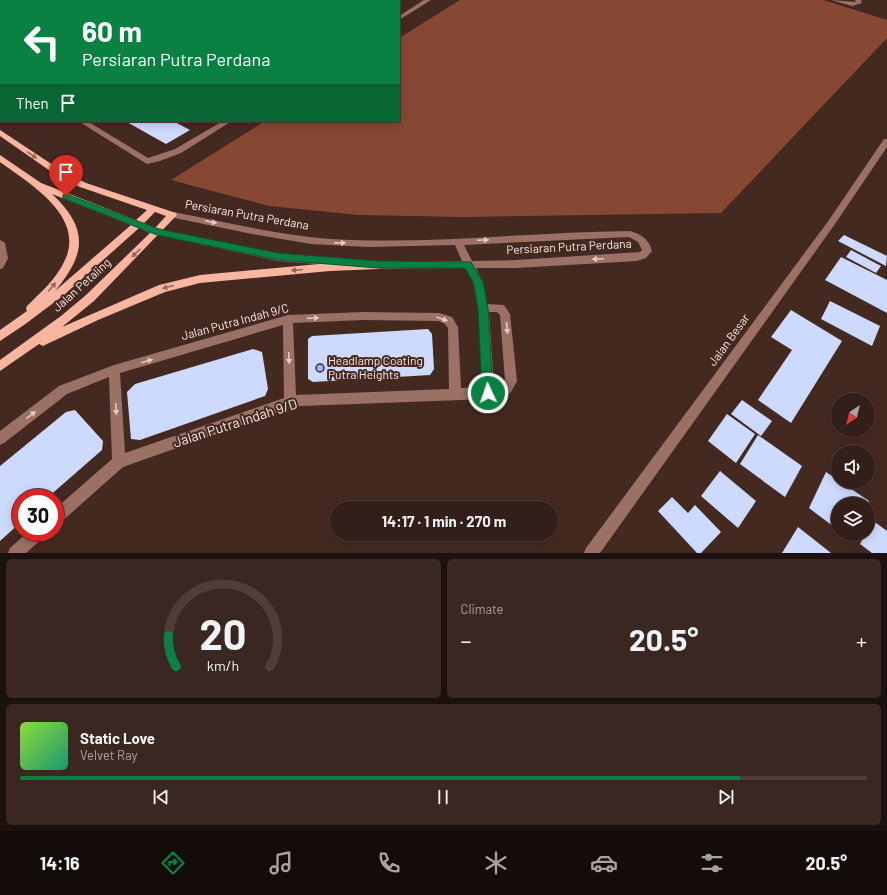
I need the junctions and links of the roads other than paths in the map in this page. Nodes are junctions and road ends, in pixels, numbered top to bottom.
1 (428, 0) edge
2 (834, 0) edge
3 (858, 0) edge
4 (400, 17) edge
5 (84, 122) edge
6 (226, 122) edge
7 (0, 132) edge
8 (887, 141) edge
9 (883, 154) edge
10 (0, 158) edge
11 (38, 185) junction
12 (153, 209) junction
13 (173, 215) junction
14 (136, 225) junction
15 (157, 232) junction
16 (457, 241) junction
17 (0, 243) edge
18 (378, 264) junction
19 (468, 264) junction
20 (0, 265) edge
21 (483, 308) junction
22 (288, 319) junction
23 (2, 335) edge
24 (21, 351) junction
25 (0, 366) edge
26 (114, 370) junction
27 (488, 393) junction
28 (455, 394) junction
29 (290, 402) junction
30 (0, 439) edge
31 (119, 462) junction
32 (64, 510) edge
33 (29, 541) edge
34 (15, 553) edge
35 (591, 553) edge

1 - 4 street
2 - 3 street
5 - 6 street
7 -> 12 main road, Persiaran Putra Perdana
8 - 9 street, Jalan Besar
9 - 35 street, Jalan Besar
10 - 11 main road, Persiaran Putra Perdana
11 - 14 main road, Persiaran Putra Perdana
23 -> 11 main road
12 - 13 main road, Persiaran Putra Perdana
12 - 14 main road, Jalan Petaling
13 - 15 main road, Jalan Petaling
13 -> 16 street, Persiaran Putra Perdana
14 - 15 main road, Persiaran Putra Perdana
14 - 23 main road, Jalan Petaling
15 - 18 street, Persiaran Putra Perdana
15 -> 24 main road, Jalan Petaling
16 - 19 street
16 -> 19 street, Persiaran Putra Perdana
17 - 20 street
18 - 19 street, Persiaran Putra Perdana
18 -> 24 main road
19 - 21 street
21 - 27 street
21 -> 27 street, Jalan Putra Indah 9/D
26 -> 22 street, Jalan Putra Indah 9/C
22 -> 28 street, Jalan Putra Indah 9/C
22 -> 29 street
24 - 25 main road, Jalan Petaling
30 -> 26 street, Jalan Putra Indah 9/C
26 -> 31 street
27 - 28 street, Jalan Putra Indah 9/D
28 - 29 street, Jalan Putra Indah 9/D
29 - 31 street, Jalan Putra Indah 9/D
31 - 32 street, Jalan Putra Indah 9/D
33 - 34 street

